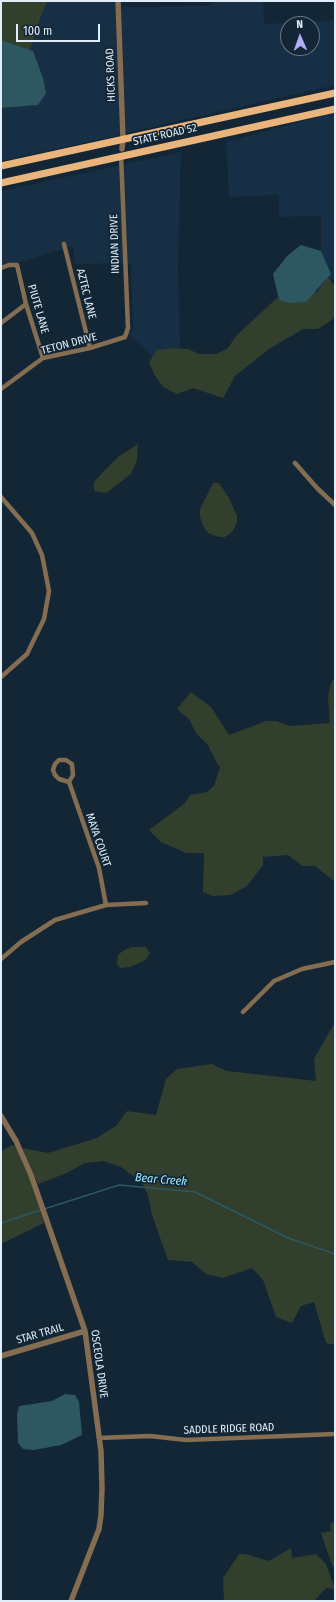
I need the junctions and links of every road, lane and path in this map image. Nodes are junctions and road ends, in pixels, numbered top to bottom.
1 (118, 1) edge
2 (335, 93) edge
3 (335, 109) edge
4 (123, 139) junction
5 (122, 149) joint
6 (121, 157) junction
7 (1, 166) edge
8 (1, 183) edge
9 (64, 244) dead end
10 (1, 268) edge
11 (26, 304) junction
12 (1, 323) edge
13 (125, 337) joint
14 (90, 348) junction
15 (43, 358) junction
16 (1, 389) edge
17 (295, 463) dead end
18 (1, 497) edge
19 (335, 505) edge
20 (1, 677) edge
21 (69, 782) junction
22 (146, 903) dead end
23 (106, 905) junction
24 (1, 959) edge
25 (335, 962) edge
26 (243, 1012) dead end
27 (1, 1116) edge
28 (85, 1331) junction
29 (1, 1356) edge
30 (335, 1434) edge
31 (99, 1438) junction
32 (71, 1601) edge

1 - 4 street, HICKS ROAD
2 - 4 main road, STATE ROAD 52
3 - 6 main road, STATE ROAD 52
4 - 5 street, HICKS ROAD
4 - 7 main road, STATE ROAD 52
5 - 6 street, INDIAN DRIVE
6 - 8 main road, STATE ROAD 52
6 - 13 street, INDIAN DRIVE
9 - 14 street, AZTEC LANE
10 - 11 street, PIUTE LANE
11 - 12 street
11 - 15 street, PIUTE LANE
13 - 14 street, TETON DRIVE
14 - 15 street, TETON DRIVE
15 - 16 street, TETON DRIVE
17 - 19 street
18 - 20 street
21 - 21 street, MAYA COURT
21 - 23 street, MAYA COURT
22 - 23 street
23 - 24 street
25 - 26 street
27 - 28 street, OSCEOLA DRIVE
28 - 29 street, STAR TRAIL
28 - 31 street, OSCEOLA DRIVE
30 - 31 street, SADDLE RIDGE ROAD
31 - 32 street, OSCEOLA DRIVE

